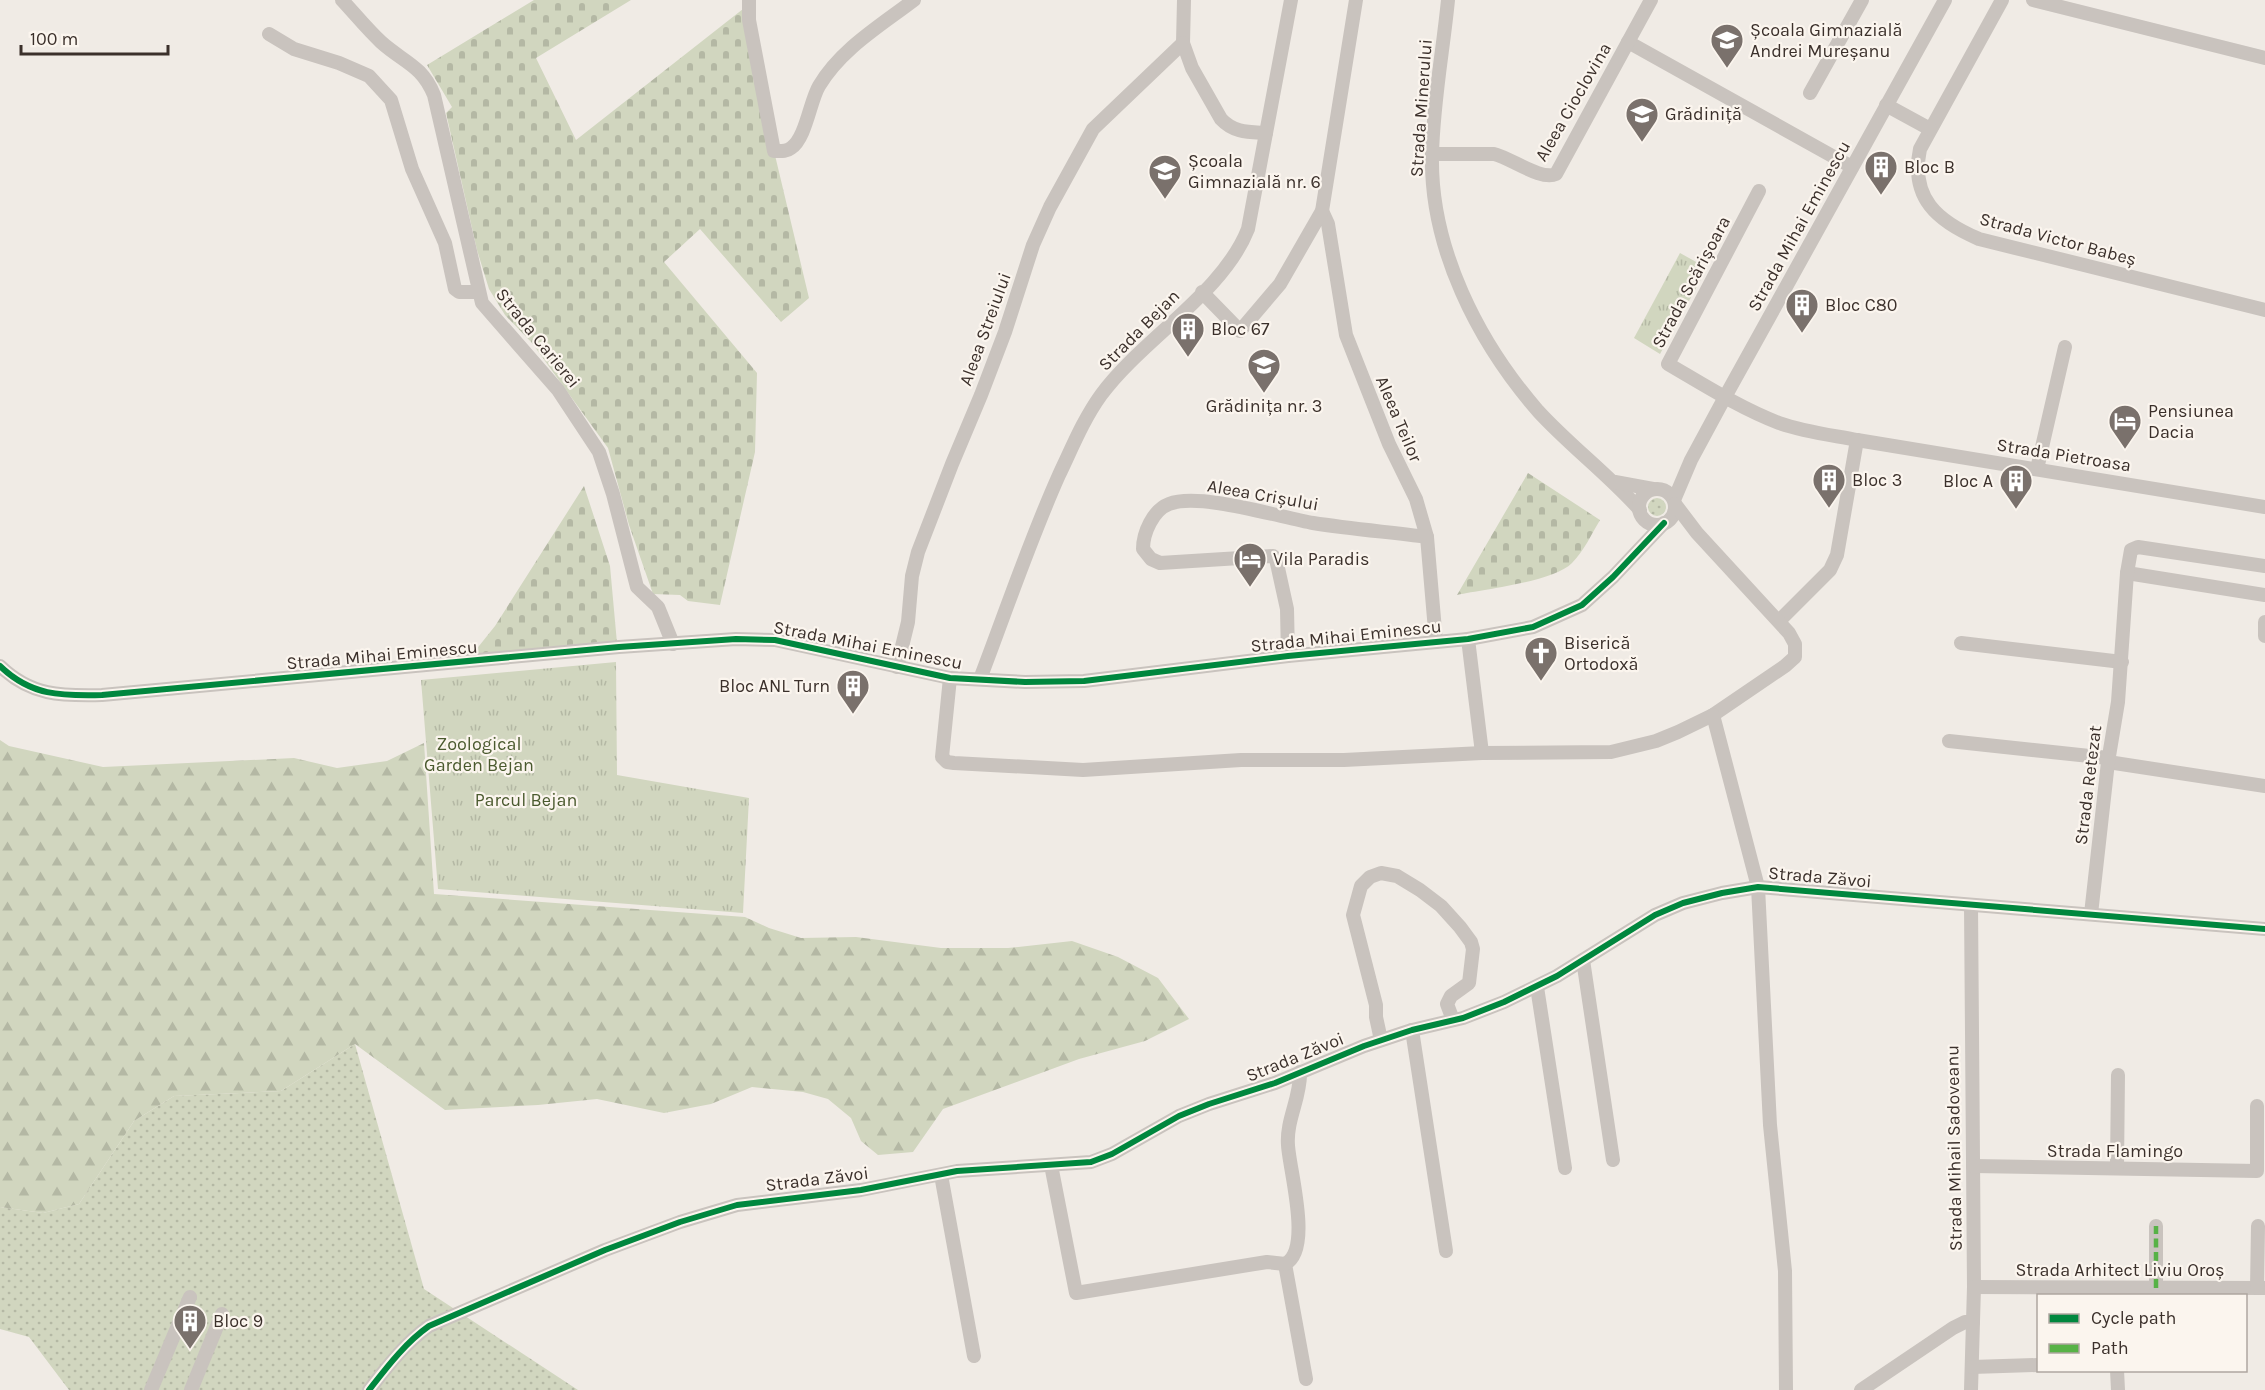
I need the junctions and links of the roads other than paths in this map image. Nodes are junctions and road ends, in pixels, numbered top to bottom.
1 (342, 0) edge
2 (749, 0) edge
3 (914, 0) edge
4 (1184, 0) edge
5 (1291, 0) edge
6 (1356, 0) edge
7 (1448, 0) edge
8 (1651, 0) edge
9 (1862, 0) edge
10 (1945, 0) edge
11 (2002, 0) edge
12 (2033, 0) edge
13 (269, 34) dead end
14 (1628, 42) junction
15 (1183, 43) junction
16 (2265, 58) edge
17 (1810, 93) dead end
18 (1886, 105) junction
19 (1930, 129) junction
20 (1266, 133) junction
21 (1432, 154) junction
22 (1852, 167) junction
23 (1759, 191) dead end
24 (1322, 211) junction
25 (479, 292) junction
26 (1202, 292) junction
27 (2265, 310) edge
28 (2065, 347) dead end
29 (1725, 397) junction
30 (1857, 440) junction
31 (2037, 469) junction
32 (1686, 470) junction
33 (1615, 482) junction
34 (1655, 489) junction
35 (1674, 502) junction
36 (2265, 507) edge
37 (1641, 512) junction
38 (1666, 522) junction
39 (1697, 533) junction
40 (1427, 537) junction
41 (1638, 549) junction
42 (2265, 566) edge
43 (2127, 573) junction
44 (2265, 595) edge
45 (1779, 621) junction
46 (2265, 622) edge
47 (2265, 636) edge
48 (1468, 639) junction
49 (1436, 642) junction
50 (1961, 643) dead end
51 (672, 644) junction
52 (1288, 656) junction
53 (2122, 662) junction
54 (0, 666) edge
55 (897, 667) junction
56 (950, 678) junction
57 (980, 680) junction
58 (1713, 715) junction
59 (1949, 741) dead end
60 (1482, 753) junction
61 (2108, 760) junction
62 (2265, 786) edge
63 (1758, 887) junction
64 (1971, 905) junction
65 (2091, 914) junction
66 (2265, 929) edge
67 (1583, 960) junction
68 (1537, 987) junction
69 (1453, 1020) junction
70 (1412, 1030) junction
71 (1381, 1040) junction
72 (1300, 1072) junction
73 (2118, 1075) dead end
74 (2257, 1106) dead end
75 (1613, 1160) dead end
76 (1051, 1166) junction
77 (1973, 1167) junction
78 (2117, 1167) junction
79 (1565, 1168) dead end
80 (941, 1175) junction
81 (2156, 1226) dead end
82 (2258, 1226) dead end
83 (1446, 1251) dead end
84 (1285, 1264) junction
85 (1974, 1287) junction
86 (2156, 1288) junction
87 (2261, 1288) edge
88 (190, 1297) dead end
89 (222, 1314) dead end
90 (1973, 1322) junction
91 (974, 1356) dead end
92 (2037, 1365) edge
93 (1972, 1367) junction
94 (2117, 1372) edge
95 (1306, 1379) dead end
96 (151, 1390) edge
97 (190, 1390) edge
98 (369, 1390) edge
99 (1786, 1390) edge
100 (1861, 1390) edge
101 (1971, 1390) edge
102 (2118, 1390) edge

1 - 25 street, Strada Carierei
2 - 3 street
4 - 15 street
5 - 20 street, Strada Bejan
6 - 24 street, Aleea Teilor
7 - 21 street, Strada Minerului
8 - 14 street, Aleea Cioclovina
9 - 17 street
10 - 18 street, Strada Mihai Eminescu
11 - 19 street, Strada Victor Babeș
12 - 16 street
13 - 25 street
14 - 21 street, Aleea Cioclovina
14 - 22 street
15 - 20 street
15 - 55 street, Aleea Streiului
18 - 19 street
18 - 22 street, Strada Mihai Eminescu
19 - 27 street, Strada Victor Babeș
20 - 26 street, Strada Bejan
21 - 33 street, Strada Minerului
22 - 29 street, Strada Mihai Eminescu
23 - 29 street, Strada Scărișoara
24 - 26 street, Aleea Teilor
24 - 40 street, Aleea Teilor
25 - 51 street, Strada Carierei
26 - 57 street, Strada Bejan
28 - 31 street
29 - 30 street, Strada Pietroasa
29 - 32 street, Strada Mihai Eminescu
30 - 31 street, Strada Pietroasa
30 - 45 street
31 - 36 street, Strada Pietroasa
32 - 34 street, Strada Mihai Eminescu
32 - 35 street, Strada Mihai Eminescu
33 - 34 street
33 - 37 street, Strada Minerului
34 - 35 street
34 - 37 street
35 - 38 street
35 - 39 street
37 - 38 street, Strada Minerului
37 - 41 street
38 - 39 street, Strada Minerului
38 - 41 street, Strada Mihai Eminescu
39 - 45 street
40 - 49 street, Aleea Teilor
40 - 52 street, Aleea Crișului
41 - 48 street, Strada Mihai Eminescu
42 - 43 street, Strada Retezat
43 - 44 street
43 - 53 street, Strada Retezat
45 - 58 street
46 - 47 street
48 - 49 street, Strada Mihai Eminescu
48 - 60 street
49 - 52 street, Strada Mihai Eminescu
50 - 53 street
51 - 54 street, Strada Mihai Eminescu
51 - 55 street, Strada Mihai Eminescu
52 - 57 street, Strada Mihai Eminescu
53 - 61 street, Strada Retezat
55 - 56 street, Strada Mihai Eminescu
56 - 57 street, Strada Mihai Eminescu
56 - 60 street
58 - 60 street
58 - 63 street
59 - 61 street
61 - 62 street
61 - 65 street, Strada Retezat
63 - 64 street, Strada Zăvoi
63 - 67 street, Strada Zăvoi
63 - 99 street
64 - 65 street, Strada Zăvoi
64 - 77 street, Strada Mihail Sadoveanu
65 - 66 street, Strada Zăvoi
67 - 68 street, Strada Zăvoi
67 - 75 street
68 - 69 street, Strada Zăvoi
68 - 79 street
69 - 70 street, Strada Zăvoi
69 - 71 street
70 - 71 street, Strada Zăvoi
70 - 83 street
71 - 72 street, Strada Zăvoi
72 - 76 street, Strada Zăvoi
72 - 84 street
73 - 78 street
74 - 78 street, Strada Flamingo
76 - 80 street, Strada Zăvoi
76 - 84 street
77 - 78 street, Strada Flamingo
77 - 85 street, Strada Mihail Sadoveanu
80 - 91 street
80 - 98 street, Strada Zăvoi
81 - 86 street
82 - 87 street
84 - 95 street
85 - 86 street, Strada Arhitect Liviu Oroș
85 - 90 street, Strada Mihail Sadoveanu
86 - 87 street, Strada Arhitect Liviu Oroș
88 - 96 street
89 - 97 street
90 - 93 street, Strada Mihail Sadoveanu
90 - 100 street
92 - 93 street
93 - 101 street, Strada Mihail Sadoveanu
94 - 102 street

